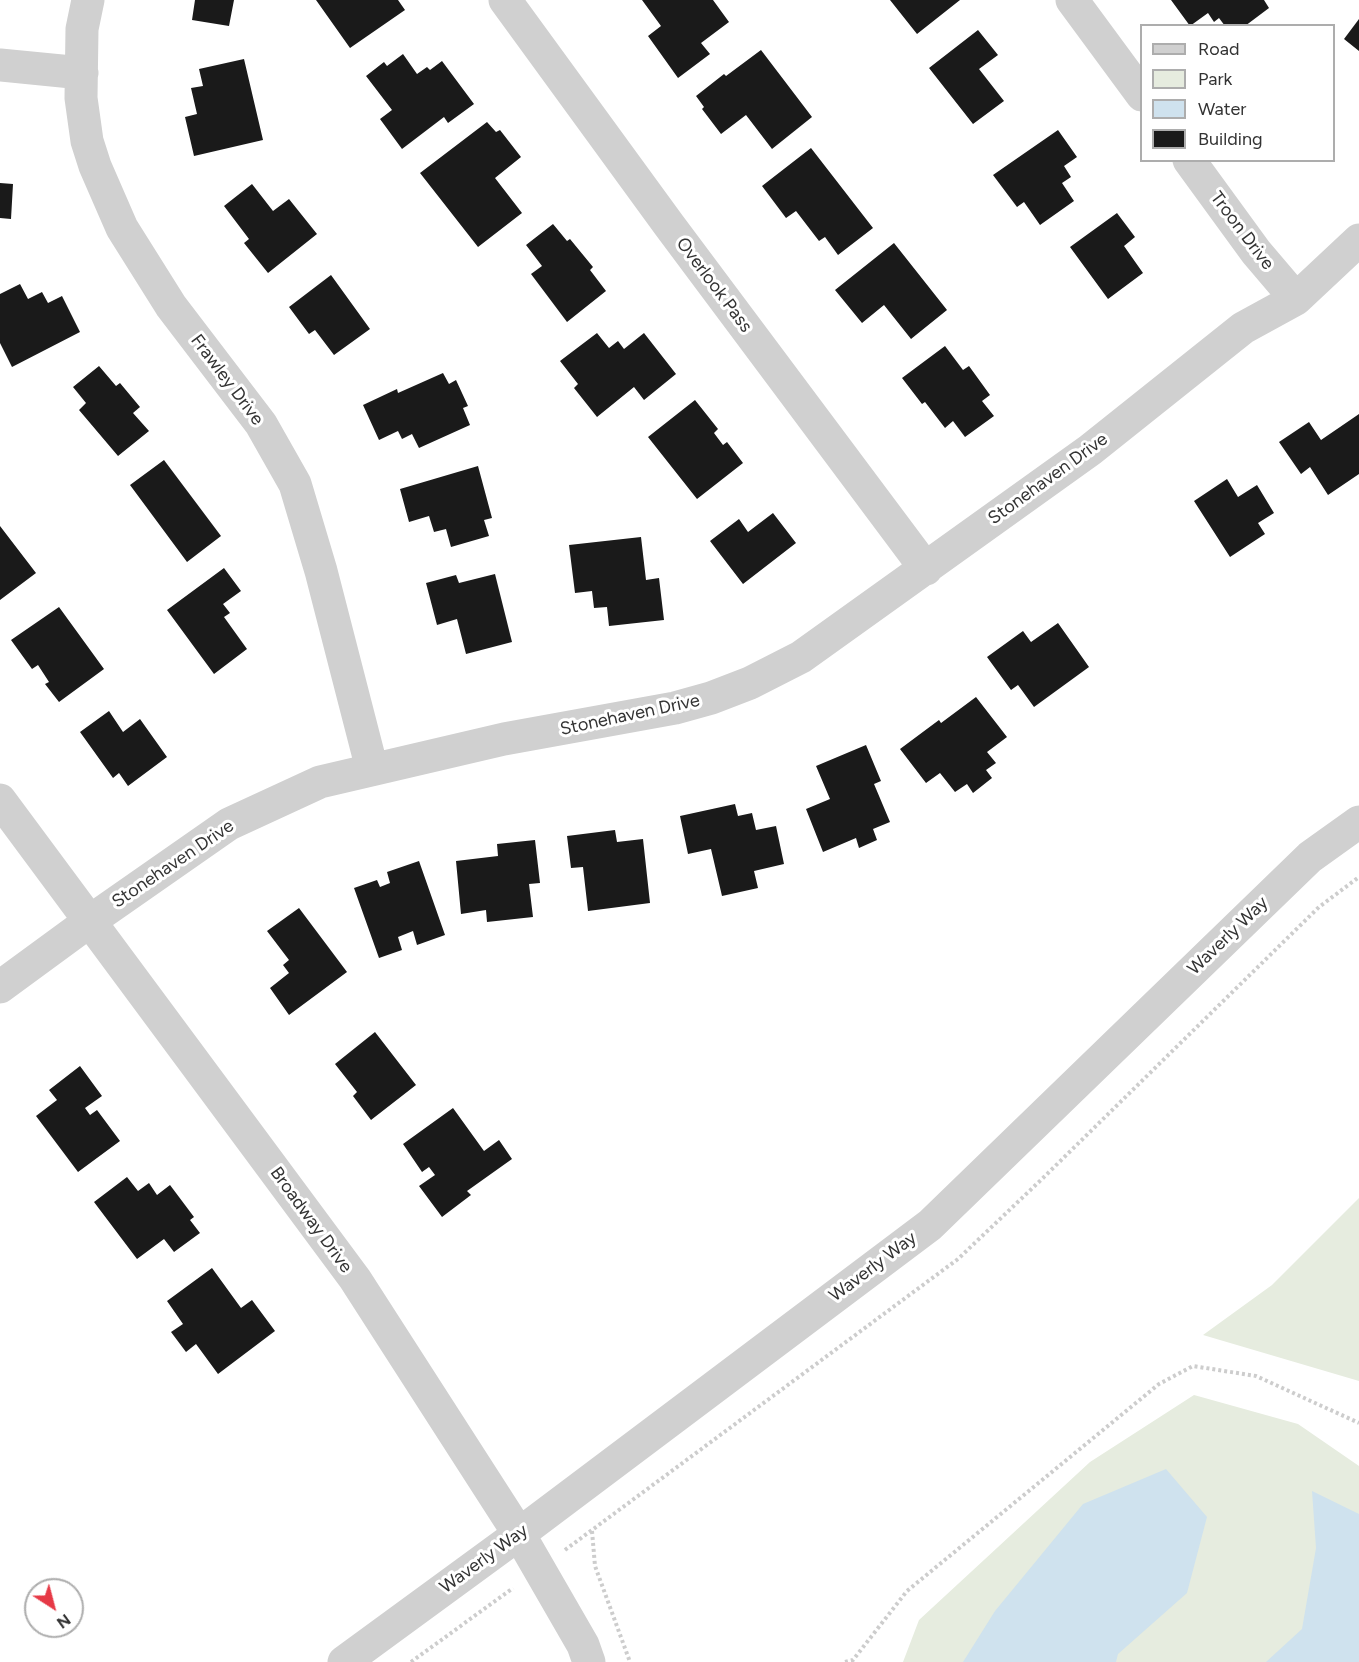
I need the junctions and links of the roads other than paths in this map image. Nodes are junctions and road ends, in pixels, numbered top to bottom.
1 (88, 0) edge
2 (505, 0) edge
3 (1072, 0) edge
4 (0, 65) edge
5 (82, 73) junction
6 (1140, 93) edge
7 (1190, 162) edge
8 (1359, 240) edge
9 (1296, 299) junction
10 (926, 569) junction
11 (372, 770) junction
12 (0, 800) edge
13 (1359, 822) edge
14 (90, 921) junction
15 (0, 987) edge
16 (519, 1534) junction
17 (344, 1662) edge
18 (589, 1662) edge

1 - 5 street, Frawley Drive
2 - 10 street, Overlook Pass
3 - 6 street
4 - 5 street
5 - 11 street, Frawley Drive
7 - 9 street, Troon Drive
8 - 9 street, Stonehaven Drive
9 - 10 street, Stonehaven Drive
10 - 11 street, Stonehaven Drive
11 - 14 street, Stonehaven Drive
12 - 14 street, Broadway Drive
13 - 16 street, Waverly Way
14 - 15 street, Stonehaven Drive
14 - 16 street, Broadway Drive
16 - 17 street, Waverly Way
16 - 18 street, Broadway Drive

